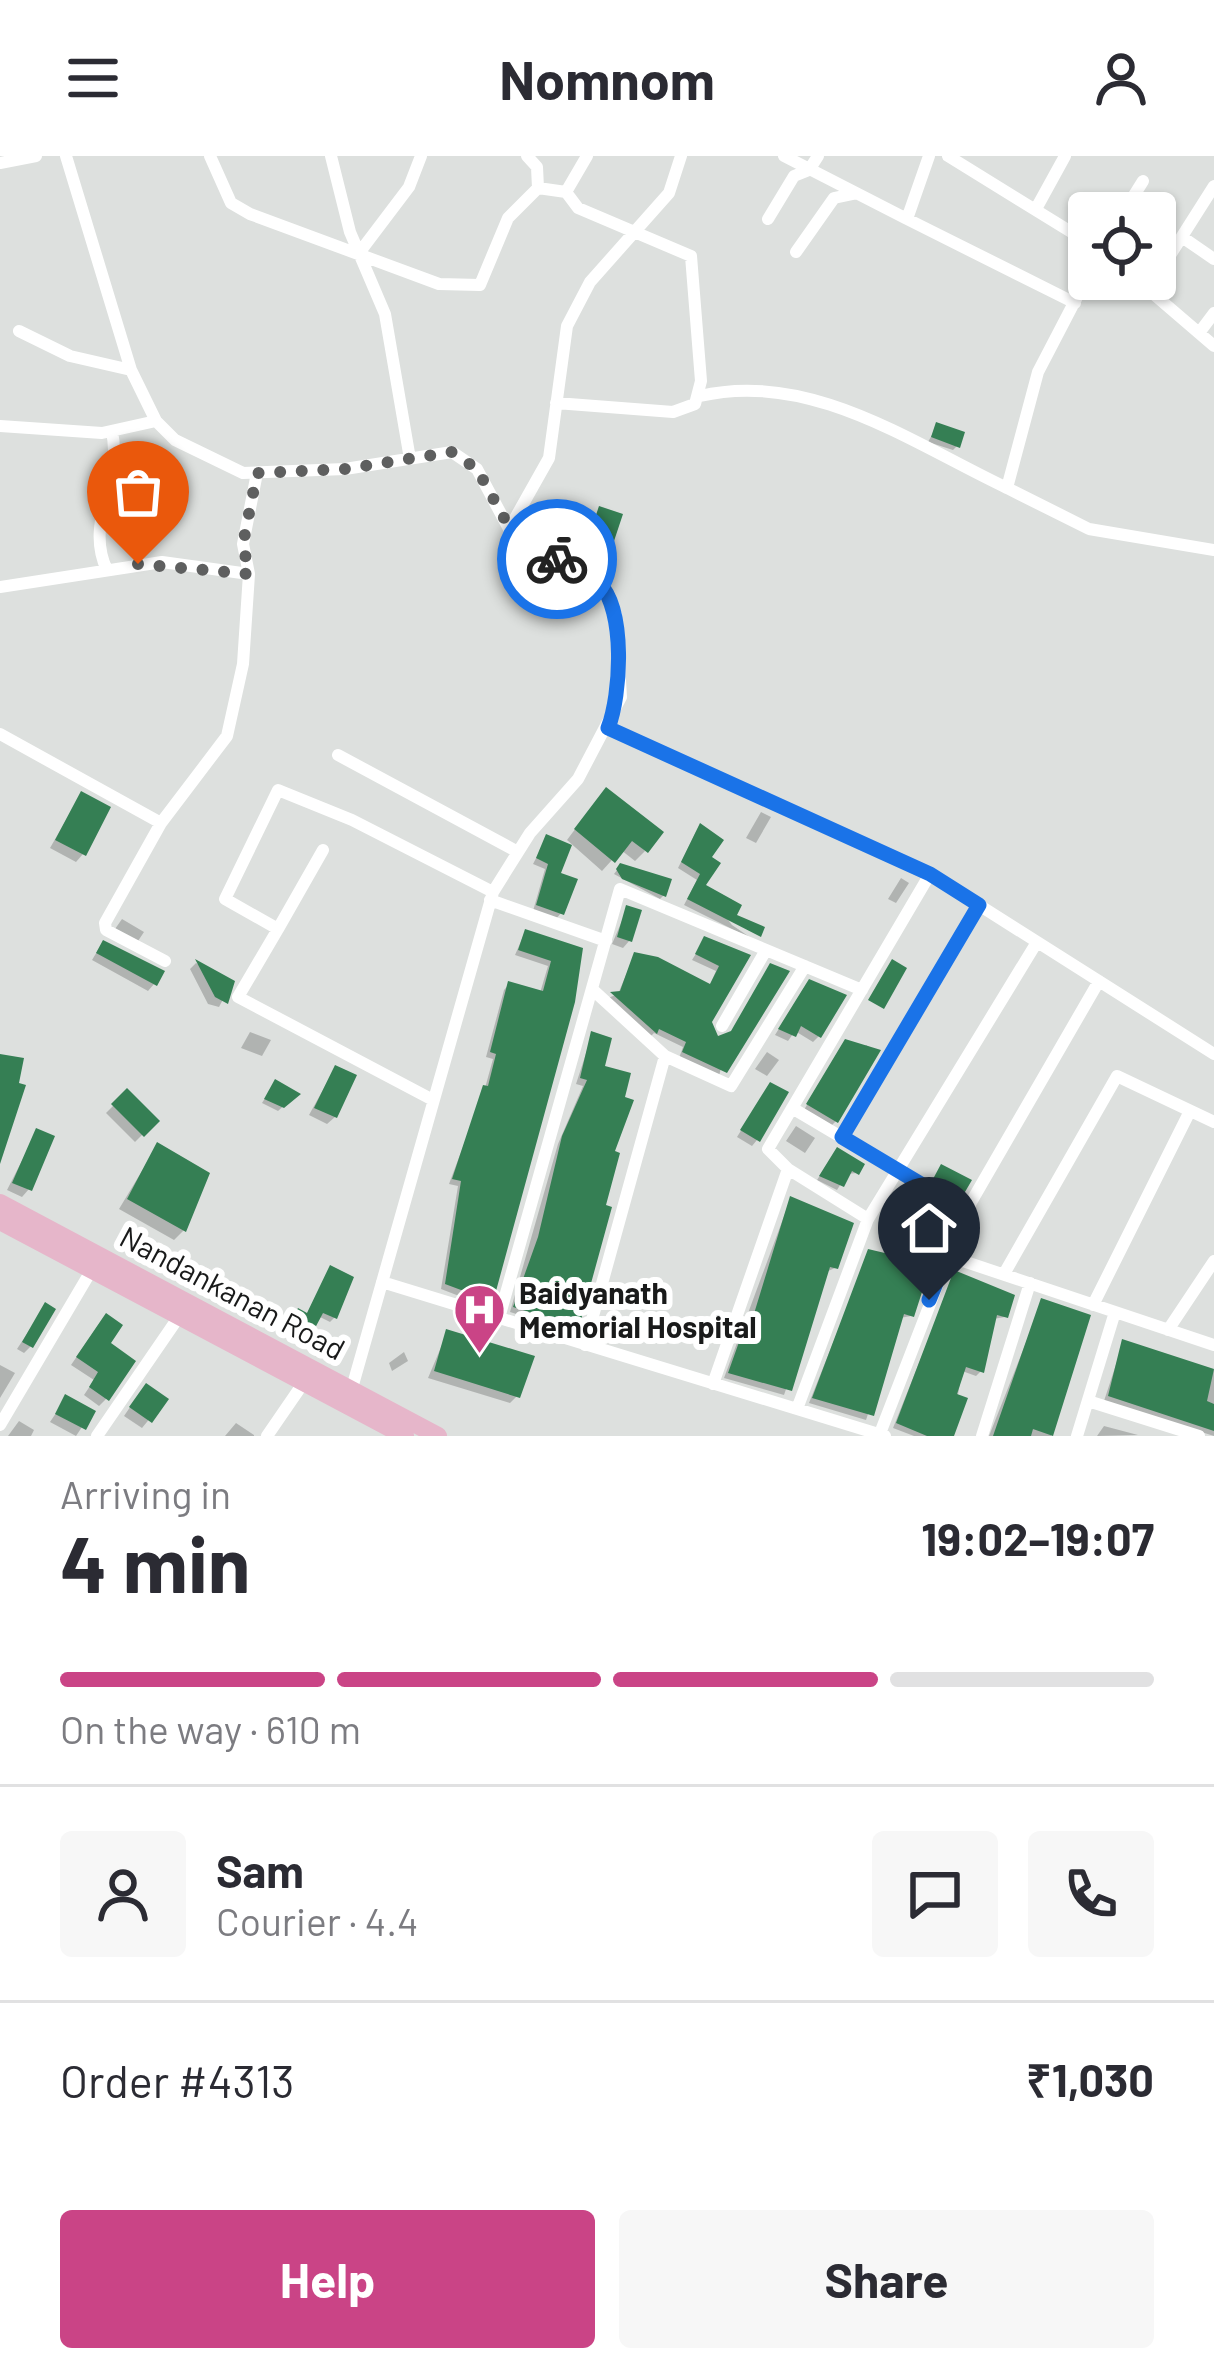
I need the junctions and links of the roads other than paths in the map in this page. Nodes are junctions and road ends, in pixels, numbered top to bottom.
1 (36, 156) edge
2 (66, 156) edge
3 (210, 156) edge
4 (331, 156) edge
5 (422, 156) edge
6 (527, 156) edge
7 (586, 156) edge
8 (681, 156) edge
9 (784, 156) edge
10 (818, 156) edge
11 (929, 156) edge
12 (948, 156) edge
13 (1065, 156) edge
14 (0, 163) edge
15 (809, 170) junction
16 (1143, 181) dead end
17 (1214, 186) edge
18 (538, 188) junction
19 (566, 191) junction
20 (1136, 192) edge
21 (854, 194) junction
22 (1037, 208) junction
23 (768, 219) dead end
24 (907, 219) junction
25 (1068, 229) edge
26 (633, 235) junction
27 (1182, 237) junction
28 (1176, 246) edge
29 (359, 253) junction
30 (796, 253) dead end
31 (1214, 259) edge
32 (1076, 300) edge
33 (1160, 300) edge
34 (1075, 303) junction
35 (1214, 313) edge
36 (19, 332) dead end
37 (1199, 333) junction
38 (1214, 346) edge
39 (130, 370) junction
40 (700, 397) junction
41 (556, 403) junction
42 (156, 421) junction
43 (0, 426) edge
44 (112, 432) junction
45 (410, 459) junction
46 (257, 473) junction
47 (1007, 488) junction
48 (509, 530) junction
49 (1214, 550) edge
50 (107, 570) junction
51 (249, 574) junction
52 (0, 587) edge
53 (608, 728) junction
54 (0, 734) edge
55 (338, 755) dead end
56 (161, 823) junction
57 (322, 850) dead end
58 (518, 852) junction
59 (930, 874) junction
60 (492, 896) junction
61 (979, 905) junction
62 (278, 929) junction
63 (606, 940) junction
64 (1037, 942) junction
65 (766, 950) junction
66 (165, 961) dead end
67 (805, 967) junction
68 (1099, 981) junction
69 (593, 990) junction
70 (862, 990) junction
71 (722, 1026) dead end
72 (1214, 1054) edge
73 (665, 1056) junction
74 (434, 1100) junction
75 (793, 1108) junction
76 (1190, 1111) junction
77 (1214, 1122) edge
78 (842, 1137) junction
79 (788, 1169) junction
80 (898, 1171) junction
81 (0, 1203) edge
82 (966, 1211) junction
83 (868, 1219) junction
84 (0, 1221) edge
85 (945, 1255) junction
86 (1214, 1261) edge
87 (91, 1271) junction
88 (1004, 1274) junction
89 (382, 1282) junction
90 (1030, 1283) junction
91 (1093, 1305) junction
92 (1115, 1312) junction
93 (178, 1318) junction
94 (500, 1318) junction
95 (1168, 1330) junction
96 (241, 1341) junction
97 (585, 1345) junction
98 (1214, 1346) edge
99 (713, 1384) junction
100 (302, 1385) junction
101 (352, 1388) junction
102 (1088, 1401) junction
103 (797, 1409) junction
104 (0, 1425) edge
105 (97, 1436) edge
106 (267, 1436) edge
107 (405, 1436) edge
108 (438, 1436) edge
109 (881, 1436) edge
110 (982, 1436) edge
111 (1077, 1436) edge
112 (1199, 1436) edge

1 - 14 street
2 - 39 street
3 - 29 street
4 - 29 street
5 - 29 street
6 - 18 street
7 - 19 street
8 - 26 street
9 - 15 street
10 - 15 street
11 - 24 street
12 - 22 street
13 - 22 street
15 - 21 street
15 - 23 street
16 - 20 street
17 - 27 street
18 - 19 street
18 - 29 street
19 - 26 street
21 - 24 street
21 - 30 street
22 - 25 street
24 - 34 street
26 - 40 street
26 - 41 street
27 - 28 street
27 - 31 street
29 - 45 street
32 - 34 street
33 - 37 street
34 - 47 street
35 - 37 street
36 - 39 street
37 - 38 street
39 - 42 street
40 - 41 street
40 - 47 street
41 - 48 street
42 - 44 street
42 - 46 street
43 - 44 street
44 - 50 street
45 - 46 street
45 - 48 street
46 - 51 street
47 - 49 street
48 - 53 street
50 - 51 street
50 - 52 street
51 - 56 street
53 - 58 street
53 - 59 street
54 - 56 street
55 - 58 street
56 - 66 street
57 - 62 street
58 - 60 street
59 - 61 street
59 - 70 street
60 - 62 street
60 - 63 street
60 - 74 street
61 - 64 street
61 - 78 street
62 - 74 street
63 - 65 street
63 - 69 street
64 - 68 street
64 - 80 street
65 - 67 street
65 - 71 street
67 - 70 street
67 - 73 street
68 - 72 street
68 - 82 street
69 - 73 street
69 - 94 street
70 - 75 street
73 - 97 street
74 - 89 street
75 - 78 street
75 - 79 street
76 - 77 street
76 - 88 street
76 - 91 street
78 - 80 street
79 - 83 street
79 - 99 street
80 - 82 street
80 - 83 street
81 - 96 main road, Nandankanan Road
82 - 85 street
83 - 103 street
84 - 87 main road
85 - 88 street
85 - 109 street
86 - 95 street
87 - 93 main road
87 - 104 street
88 - 90 street
89 - 94 street
89 - 101 street
90 - 91 street
90 - 110 street
91 - 92 street
92 - 95 street
92 - 102 street
93 - 96 main road
93 - 105 street
94 - 97 street
95 - 98 street
96 - 100 main road
96 - 101 main road, Nandankanan Road
97 - 99 street
99 - 103 street
100 - 106 street
100 - 107 main road
101 - 108 main road, Nandankanan Road
102 - 111 street
102 - 112 street
103 - 109 street

